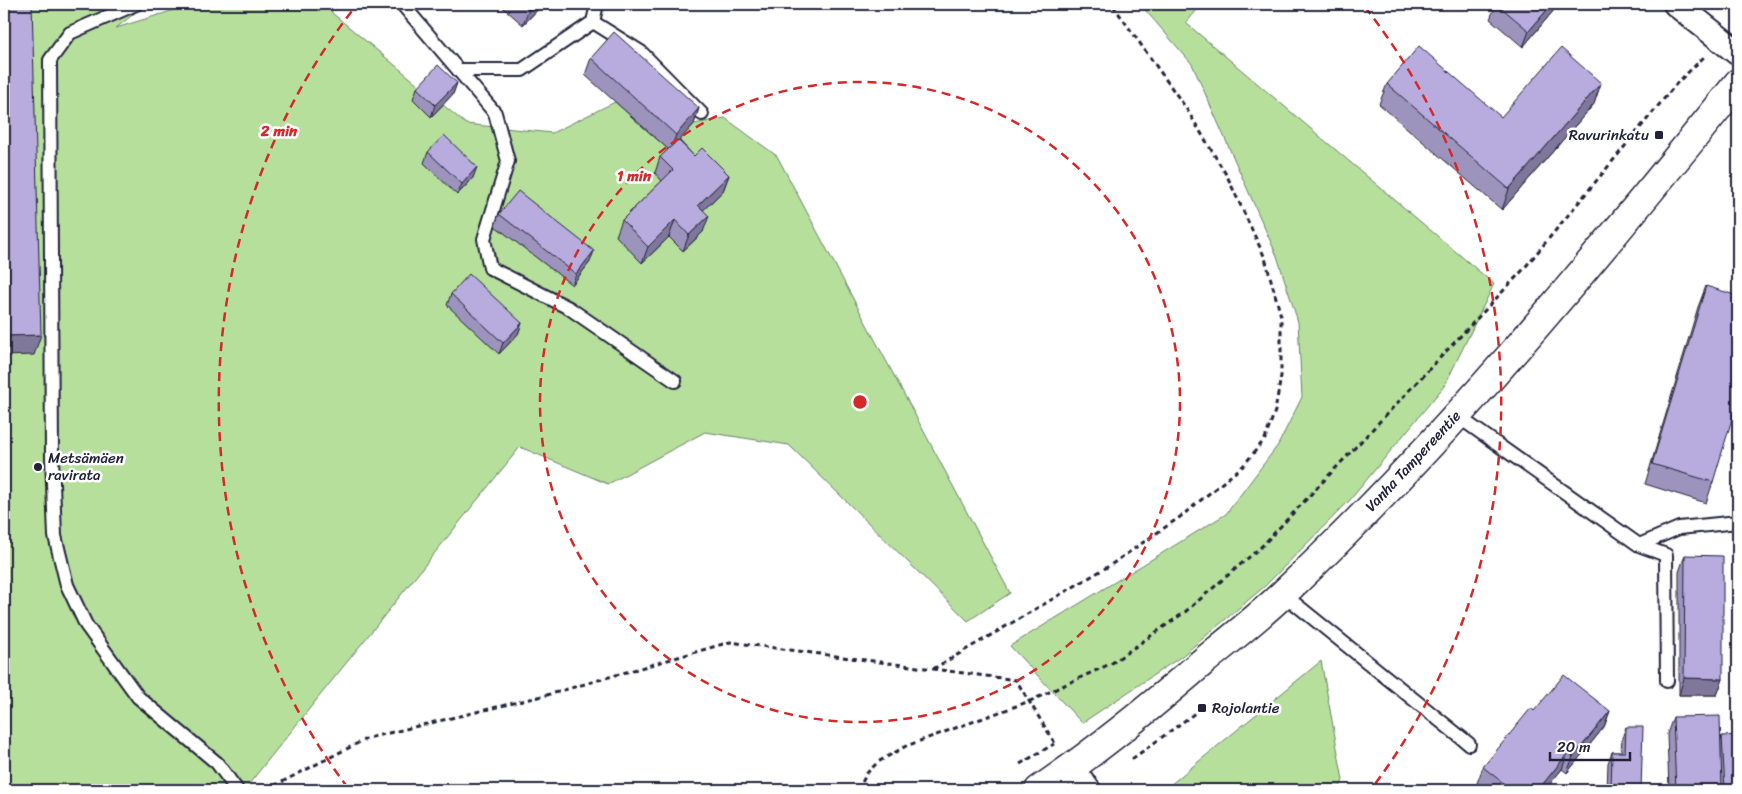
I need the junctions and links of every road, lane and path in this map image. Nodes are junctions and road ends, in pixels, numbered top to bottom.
1 (136, 4) edge
2 (402, 4) edge
3 (597, 4) edge
4 (1112, 4) edge
5 (1676, 4) edge
6 (593, 22) junction
7 (1738, 52) edge
8 (1704, 57) dead end
9 (458, 70) junction
10 (1738, 83) edge
11 (702, 114) dead end
12 (675, 381) dead end
13 (1456, 415) junction
14 (1738, 522) edge
15 (1639, 545) junction
16 (1283, 594) junction
17 (933, 669) junction
18 (1667, 681) dead end
19 (1030, 701) junction
20 (1202, 708) dead end
21 (1055, 743) junction
22 (1469, 744) dead end
23 (1020, 764) dead end
24 (1124, 764) dead end
25 (1072, 768) junction
26 (237, 790) edge
27 (266, 790) edge
28 (858, 790) edge
29 (1040, 790) edge
30 (1088, 790) edge

1 - 26 lane
2 - 9 lane
3 - 6 lane
4 - 17 path
5 - 7 street
6 - 9 lane
6 - 11 lane
8 - 19 path
9 - 12 lane
10 - 13 main road, Vanha Tampereentie
13 - 15 lane
13 - 16 main road, Vanha Tampereentie
14 - 15 lane
15 - 18 lane
16 - 22 lane
16 - 25 main road, Vanha Tampereentie
17 - 19 path
17 - 27 path
19 - 21 path
19 - 28 path
20 - 24 path
21 - 23 path
21 - 25 path
25 - 29 main road, Vanha Tampereentie
25 - 30 street

